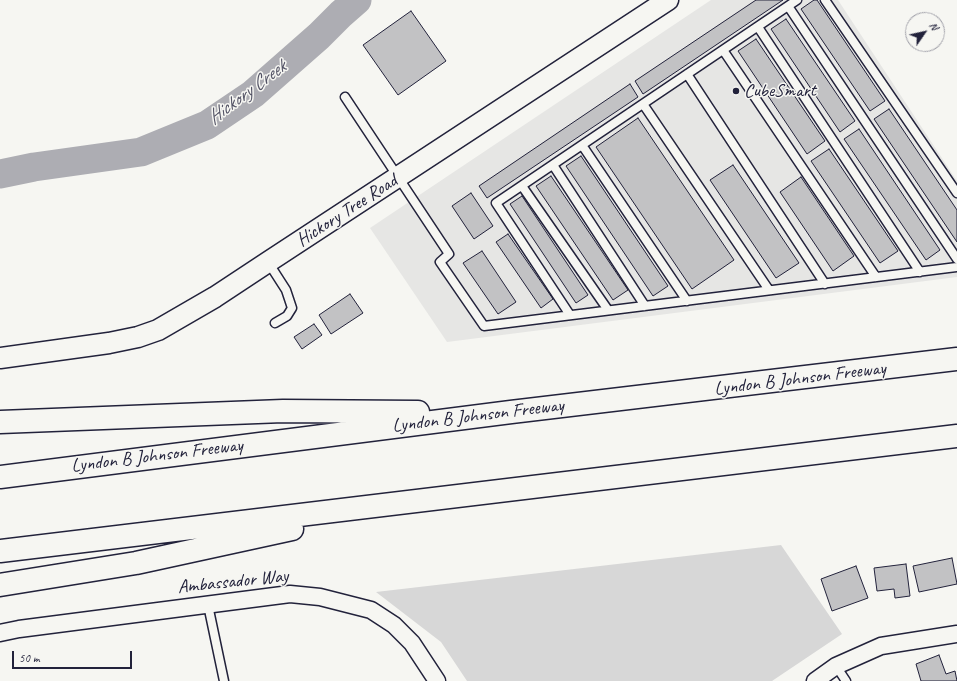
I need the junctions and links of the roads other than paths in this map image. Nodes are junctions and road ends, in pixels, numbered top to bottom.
1 (668, 0) edge
2 (797, 0) edge
3 (825, 0) edge
4 (788, 6) junction
5 (758, 27) junction
6 (723, 50) junction
7 (687, 74) junction
8 (345, 97) dead end
9 (643, 104) junction
10 (582, 145) junction
11 (553, 165) junction
12 (399, 177) junction
13 (522, 186) junction
14 (957, 193) edge
15 (957, 259) edge
16 (268, 262) junction
17 (957, 267) edge
18 (920, 272) junction
19 (876, 277) junction
20 (825, 284) junction
21 (769, 290) junction
22 (687, 301) junction
23 (645, 306) junction
24 (608, 310) junction
25 (570, 315) junction
26 (275, 323) dead end
27 (0, 358) edge
28 (957, 360) edge
29 (511, 412) junction
30 (0, 422) edge
31 (957, 436) edge
32 (0, 477) edge
33 (418, 502) junction
34 (0, 551) edge
35 (0, 586) edge
36 (208, 605) junction
37 (0, 633) edge
38 (957, 634) edge
39 (836, 666) junction
40 (224, 681) edge
41 (437, 681) edge
42 (815, 681) edge
43 (846, 681) edge

1 - 12 street, Hickory Tree Road
2 - 4 lane
3 - 14 lane
4 - 5 lane
4 - 15 lane
5 - 6 lane
5 - 18 lane
6 - 7 lane
6 - 19 lane
7 - 9 lane
7 - 20 lane
8 - 12 lane
9 - 10 lane
9 - 21 lane
10 - 11 lane
10 - 22 lane
11 - 13 lane
11 - 23 lane
12 - 16 street, Hickory Tree Road
12 - 25 lane
13 - 24 lane
13 - 25 lane
16 - 26 lane
16 - 27 street, Hickory Tree Road
17 - 18 lane
18 - 19 lane
19 - 20 lane
20 - 21 lane
21 - 22 lane
22 - 23 lane
23 - 24 lane
24 - 25 lane
28 - 29 highway, Lyndon B Johnson Freeway
29 - 30 highway
29 - 32 highway, Lyndon B Johnson Freeway
31 - 33 highway
33 - 34 highway
33 - 35 highway
36 - 37 street, Ambassador Way
36 - 40 lane
36 - 41 street, Ambassador Way
38 - 39 street
39 - 42 street
39 - 43 lane

